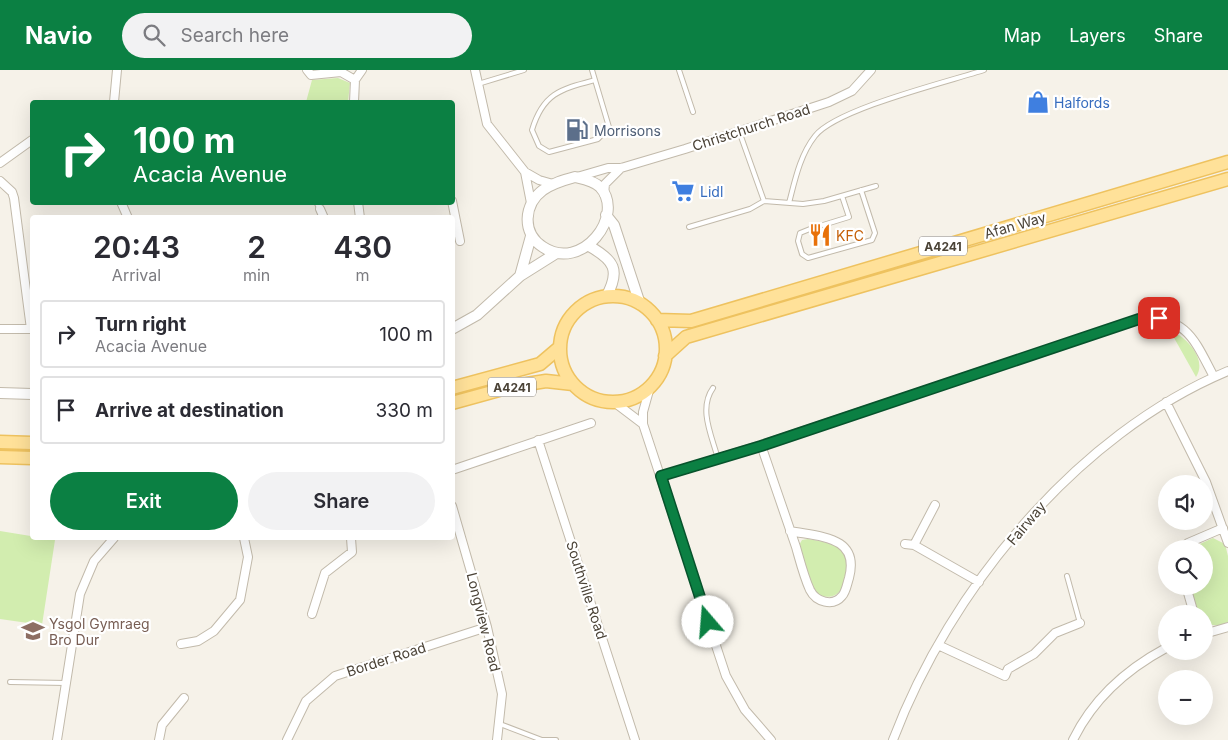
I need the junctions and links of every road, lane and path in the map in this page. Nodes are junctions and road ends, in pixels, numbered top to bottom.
1 (117, 70) edge
2 (307, 70) edge
3 (362, 70) edge
4 (475, 70) edge
5 (524, 70) edge
6 (592, 70) edge
7 (679, 70) edge
8 (871, 70) edge
9 (984, 70) edge
10 (355, 80) junction
11 (595, 80) junction
12 (478, 84) junction
13 (114, 100) edge
14 (354, 100) edge
15 (693, 112) dead end
16 (609, 127) junction
17 (633, 131) dead end
18 (739, 131) junction
19 (30, 142) edge
20 (1228, 162) edge
21 (0, 164) edge
22 (620, 168) junction
23 (524, 172) junction
24 (575, 177) junction
25 (1228, 178) edge
26 (0, 180) edge
27 (553, 184) junction
28 (876, 186) dead end
29 (860, 190) junction
30 (604, 194) junction
31 (842, 196) junction
32 (764, 201) junction
33 (531, 203) junction
34 (789, 203) junction
35 (606, 215) junction
36 (455, 216) edge
37 (823, 225) dead end
38 (689, 227) dead end
39 (815, 227) dead end
40 (531, 236) junction
41 (460, 241) dead end
42 (589, 246) junction
43 (555, 254) junction
44 (520, 276) junction
45 (606, 297) junction
46 (640, 304) junction
47 (30, 314) edge
48 (657, 320) junction
49 (455, 327) edge
50 (0, 329) edge
51 (30, 329) edge
52 (560, 348) junction
53 (665, 356) junction
54 (1228, 371) edge
55 (1214, 377) junction
56 (573, 384) junction
57 (455, 387) edge
58 (650, 387) junction
59 (714, 388) dead end
60 (0, 393) edge
61 (30, 394) edge
62 (455, 402) edge
63 (614, 402) junction
64 (1166, 402) junction
65 (591, 423) dead end
66 (643, 424) junction
67 (538, 440) junction
68 (0, 442) edge
69 (30, 442) edge
70 (761, 446) junction
71 (0, 457) edge
72 (30, 458) edge
73 (718, 459) junction
74 (455, 469) edge
75 (661, 476) junction
76 (935, 505) dead end
77 (455, 516) edge
78 (1223, 528) junction
79 (790, 531) junction
80 (112, 540) edge
81 (244, 540) edge
82 (351, 540) edge
83 (1195, 540) edge
84 (1228, 543) edge
85 (905, 544) dead end
86 (914, 545) junction
87 (1067, 576) dead end
88 (979, 582) junction
89 (312, 614) dead end
90 (1080, 623) joint
91 (487, 627) junction
92 (1228, 627) edge
93 (1213, 631) edge
94 (181, 644) dead end
95 (938, 645) junction
96 (1158, 652) edge
97 (10, 682) dead end
98 (66, 683) junction
99 (184, 698) dead end
100 (500, 724) junction
101 (57, 740) edge
102 (159, 740) edge
103 (287, 740) edge
104 (497, 740) edge
105 (556, 740) edge
106 (635, 740) edge
107 (771, 740) edge
108 (893, 740) edge
109 (1074, 740) edge

1 - 13 street
2 - 10 street
3 - 10 street
4 - 12 street
5 - 12 lane
6 - 11 lane
7 - 15 lane
8 - 18 street, Christchurch Road
9 - 34 lane
10 - 14 street
11 - 16 lane
11 - 16 lane
12 - 23 street
16 - 17 lane
18 - 22 street, Christchurch Road
18 - 32 lane
19 - 21 street
20 - 48 main road, Afan Way / A4241
22 - 24 street, Christchurch Road
22 - 30 street
23 - 27 street
23 - 33 street
24 - 27 street
24 - 30 street
25 - 53 main road, Afan Way / A4241
26 - 47 street
27 - 33 street
28 - 29 lane
29 - 31 lane
29 - 39 lane
30 - 35 street
31 - 34 lane
31 - 37 lane
32 - 34 lane
32 - 38 lane
33 - 40 street
35 - 42 street
35 - 46 street
36 - 41 street
40 - 43 street
40 - 44 street
42 - 43 street
42 - 45 street
43 - 44 street
44 - 49 street
45 - 46 main road
45 - 52 main road
46 - 48 main road
48 - 53 main road
50 - 51 street
52 - 56 main road, A4241
52 - 57 main road, A4241
53 - 58 main road, A4241
54 - 55 street, Fairway
55 - 64 street, Fairway
55 - 70 street
56 - 62 main road, A4241
56 - 63 main road, A4241
58 - 63 main road, A4241
58 - 66 street
59 - 73 lane
60 - 61 street
63 - 66 street
64 - 78 street
64 - 88 street, Fairway
65 - 67 street
66 - 75 street
67 - 74 street
67 - 106 street, Southville Road
68 - 69 main road
70 - 73 street
70 - 79 street
71 - 72 main road
73 - 75 street
75 - 107 street
76 - 86 street
77 - 91 street, Longview Road
78 - 83 street
78 - 84 street
79 - 79 street
80 - 98 street
81 - 94 street
82 - 89 street
85 - 86 street
86 - 88 street
87 - 90 lane
88 - 95 street, Fairway
90 - 95 street
91 - 100 street, Longview Road
91 - 103 street, Border Road
92 - 93 street
95 - 108 street, Fairway
96 - 109 street
97 - 98 lane
98 - 101 street
99 - 102 street
100 - 104 street, Longview Road
100 - 105 lane

